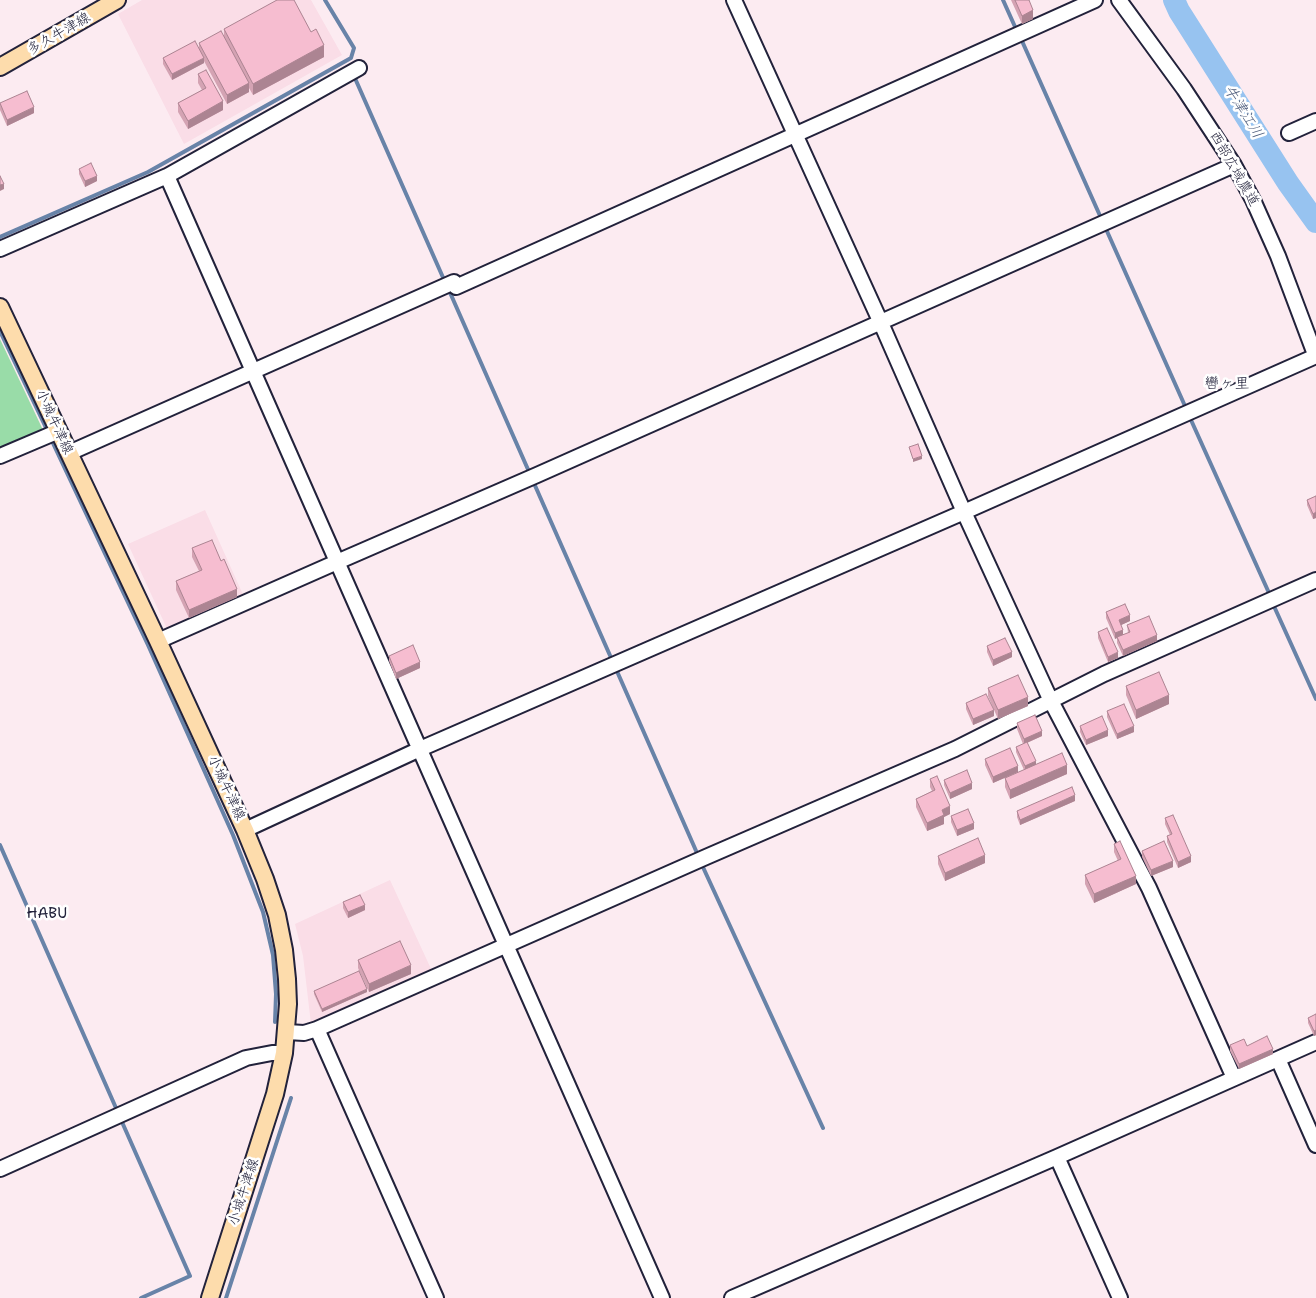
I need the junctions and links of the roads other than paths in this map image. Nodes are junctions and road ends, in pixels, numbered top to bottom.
1 (117, 0) edge
2 (734, 0) edge
3 (1095, 0) edge
4 (1119, 0) edge
5 (0, 67) edge
6 (353, 71) dead end
7 (1316, 121) edge
8 (1289, 133) dead end
9 (796, 134) junction
10 (1234, 165) junction
11 (168, 176) junction
12 (0, 250) edge
13 (0, 307) edge
14 (881, 323) junction
15 (1316, 356) edge
16 (253, 371) junction
17 (52, 434) junction
18 (70, 453) junction
19 (0, 456) edge
20 (964, 512) junction
21 (337, 562) junction
22 (1316, 580) edge
23 (158, 641) junction
24 (1050, 701) junction
25 (420, 749) junction
26 (245, 830) junction
27 (506, 946) junction
28 (317, 1029) junction
29 (287, 1032) junction
30 (1316, 1042) edge
31 (284, 1053) junction
32 (1278, 1059) junction
33 (1234, 1078) junction
34 (1316, 1145) edge
35 (1057, 1157) junction
36 (0, 1169) edge
37 (210, 1298) edge
38 (436, 1298) edge
39 (662, 1298) edge
40 (732, 1298) edge
41 (1120, 1298) edge

1 - 5 main road, 多久牛津線
2 - 9 street
3 - 9 street
4 - 10 street, 西部広域農道
6 - 11 street
7 - 8 street
9 - 14 street
9 - 16 street
10 - 14 street
10 - 15 street, 西部広域農道
11 - 12 street
11 - 16 street
13 - 17 main road, 小城牛津線
14 - 20 street
14 - 21 street
15 - 20 street
16 - 18 street
16 - 21 street
17 - 18 main road, 小城牛津線
17 - 19 street
18 - 23 main road, 小城牛津線
20 - 24 street
20 - 25 street
21 - 23 street
21 - 25 street
22 - 24 street
23 - 26 main road, 小城牛津線
24 - 27 street
24 - 33 street
25 - 26 street
25 - 27 street
26 - 29 main road, 小城牛津線
27 - 28 street
27 - 39 street
28 - 29 street
28 - 38 street
29 - 31 main road, 小城牛津線
30 - 32 street
31 - 36 street
31 - 37 main road, 小城牛津線
32 - 33 street
32 - 34 street
33 - 35 street
35 - 40 street
35 - 41 street

